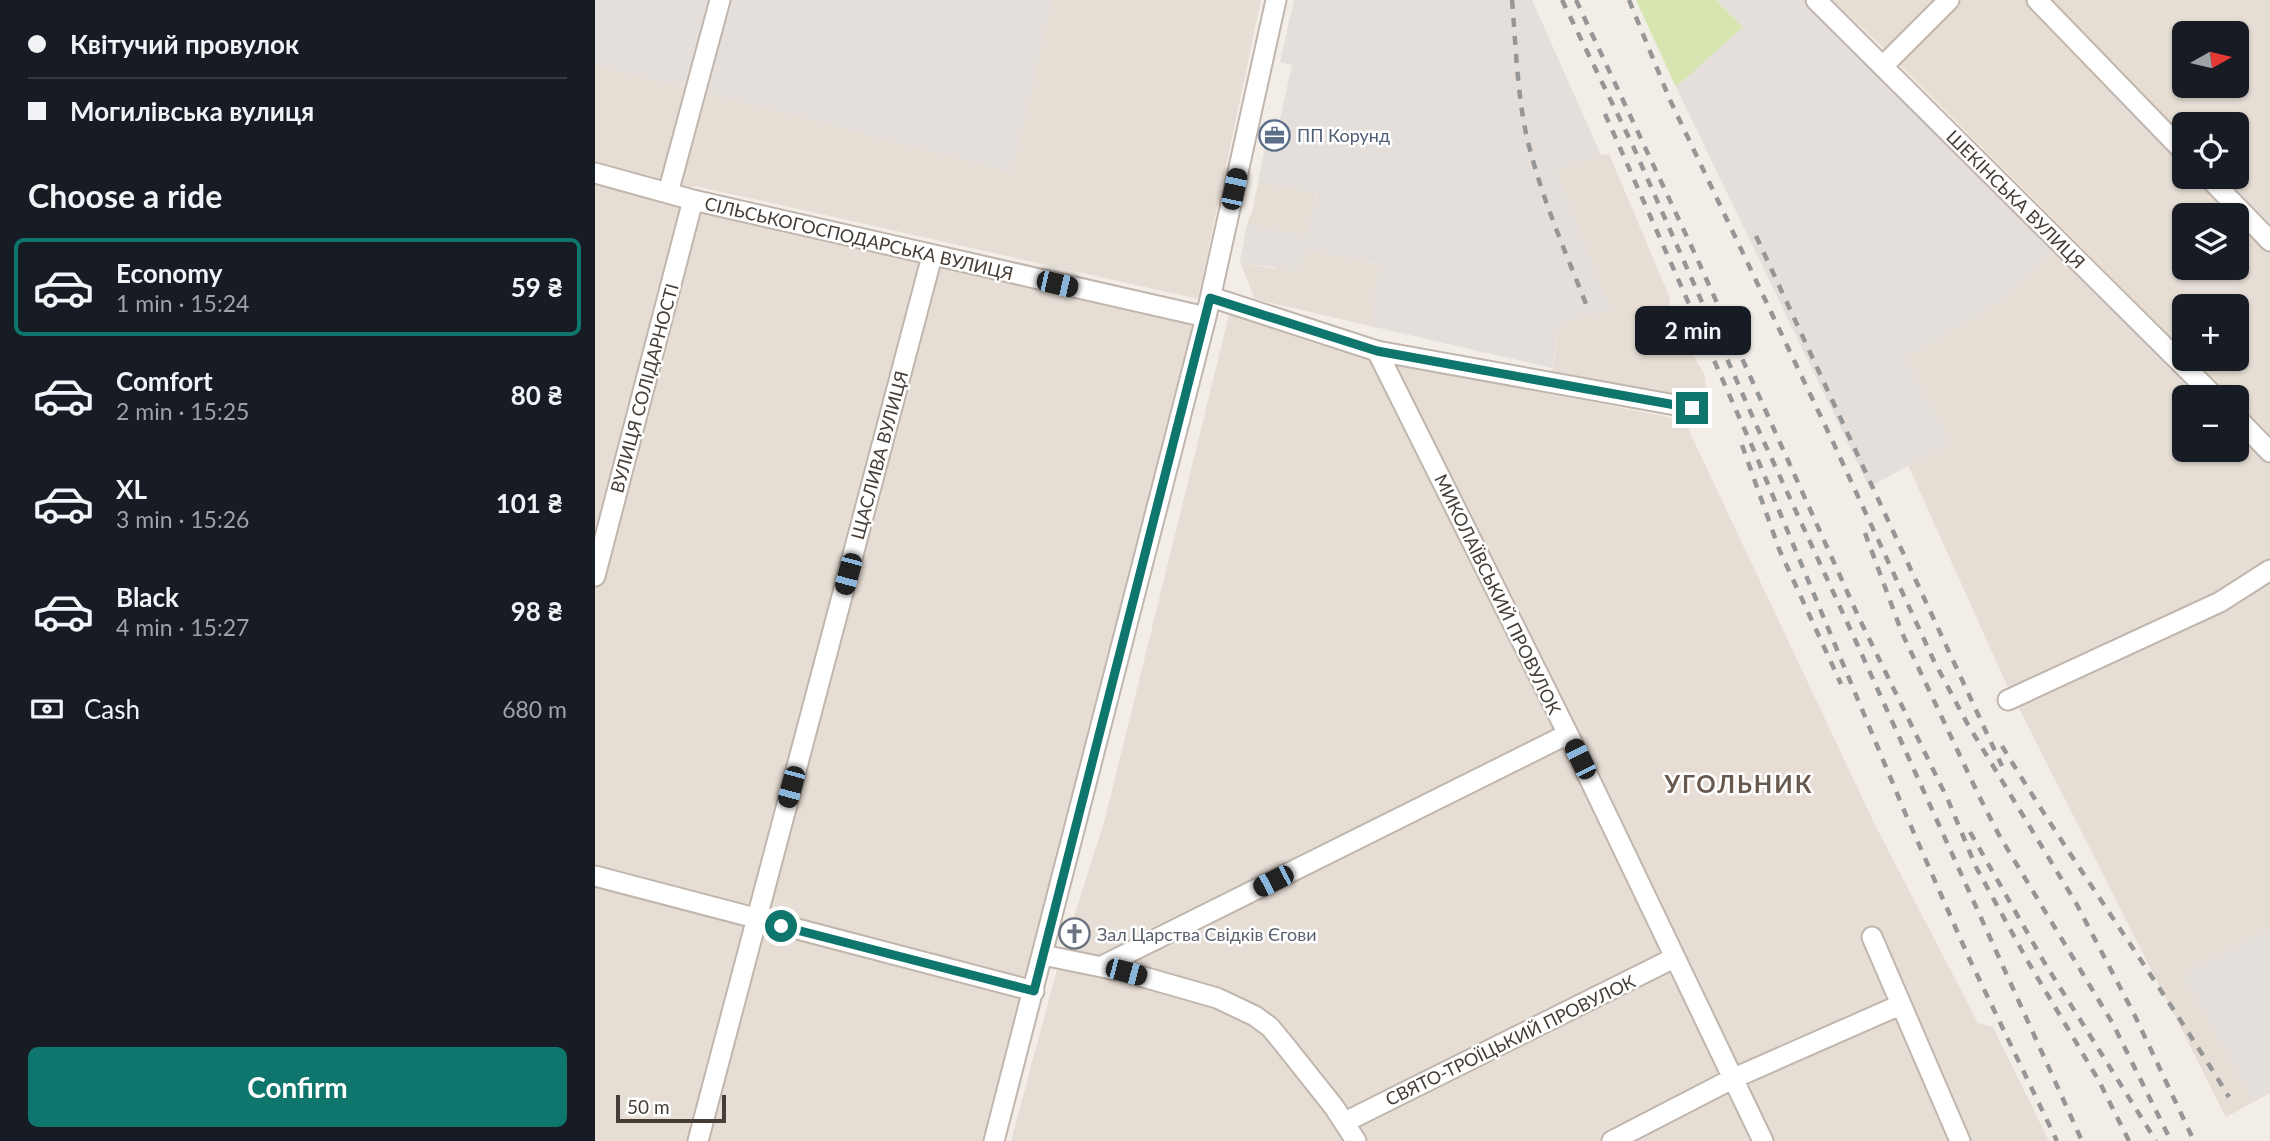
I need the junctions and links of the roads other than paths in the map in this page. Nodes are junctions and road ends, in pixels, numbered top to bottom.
1 (720, 0) edge
2 (1276, 0) edge
3 (1816, 0) edge
4 (1949, 0) edge
5 (2037, 0) edge
6 (1883, 66) junction
7 (2172, 140) edge
8 (595, 173) edge
9 (2219, 189) edge
10 (668, 193) junction
11 (693, 200) junction
12 (2270, 242) edge
13 (932, 256) junction
14 (1210, 298) junction
15 (1206, 317) junction
16 (1377, 351) junction
17 (2203, 385) edge
18 (1692, 408) dead end
19 (2249, 430) edge
20 (2270, 452) edge
21 (2270, 570) edge
22 (595, 576) edge
23 (2008, 700) dead end
24 (1568, 734) junction
25 (595, 876) edge
26 (756, 920) junction
27 (1871, 937) dead end
28 (1043, 955) junction
29 (1674, 958) junction
30 (1102, 966) junction
31 (1034, 991) junction
32 (1900, 1005) junction
33 (1732, 1079) junction
34 (1345, 1122) junction
35 (698, 1141) edge
36 (994, 1141) edge
37 (1356, 1141) edge
38 (1612, 1141) edge
39 (1763, 1141) edge
40 (1960, 1141) edge

1 - 10 street
2 - 14 street
3 - 6 street, ШЕКІНСЬКА ВУЛИЦЯ
4 - 6 street
5 - 7 street
6 - 17 street, ШЕКІНСЬКА ВУЛИЦЯ
8 - 10 street, СІЛЬСЬКОГОСПОДАРСЬКА ВУЛИЦЯ
9 - 12 street
10 - 11 street, СІЛЬСЬКОГОСПОДАРСЬКА ВУЛИЦЯ
11 - 13 street, СІЛЬСЬКОГОСПОДАРСЬКА ВУЛИЦЯ
11 - 22 street, ВУЛИЦЯ СОЛІДАРНОСТІ
13 - 15 street, СІЛЬСЬКОГОСПОДАРСЬКА ВУЛИЦЯ
13 - 26 street, ЩАСЛИВА ВУЛИЦЯ
14 - 15 street
14 - 16 street
15 - 28 street
16 - 18 street
16 - 24 street, МИКОЛАЇВСЬКИЙ ПРОВУЛОК
19 - 20 street
21 - 23 street
24 - 29 street, МИКОЛАЇВСЬКИЙ ПРОВУЛОК
24 - 30 street
25 - 26 street
26 - 31 street
26 - 35 street, ЩАСЛИВА ВУЛИЦЯ
27 - 32 street
28 - 30 street
28 - 31 street
29 - 33 street, МИКОЛАЇВСЬКИЙ ПРОВУЛОК
29 - 34 street, СВЯТО-ТРОЇЦЬКИЙ ПРОВУЛОК
30 - 34 street
31 - 36 street
32 - 33 street
32 - 40 street
33 - 38 street
33 - 39 street, МИКОЛАЇВСЬКИЙ ПРОВУЛОК
34 - 37 street

